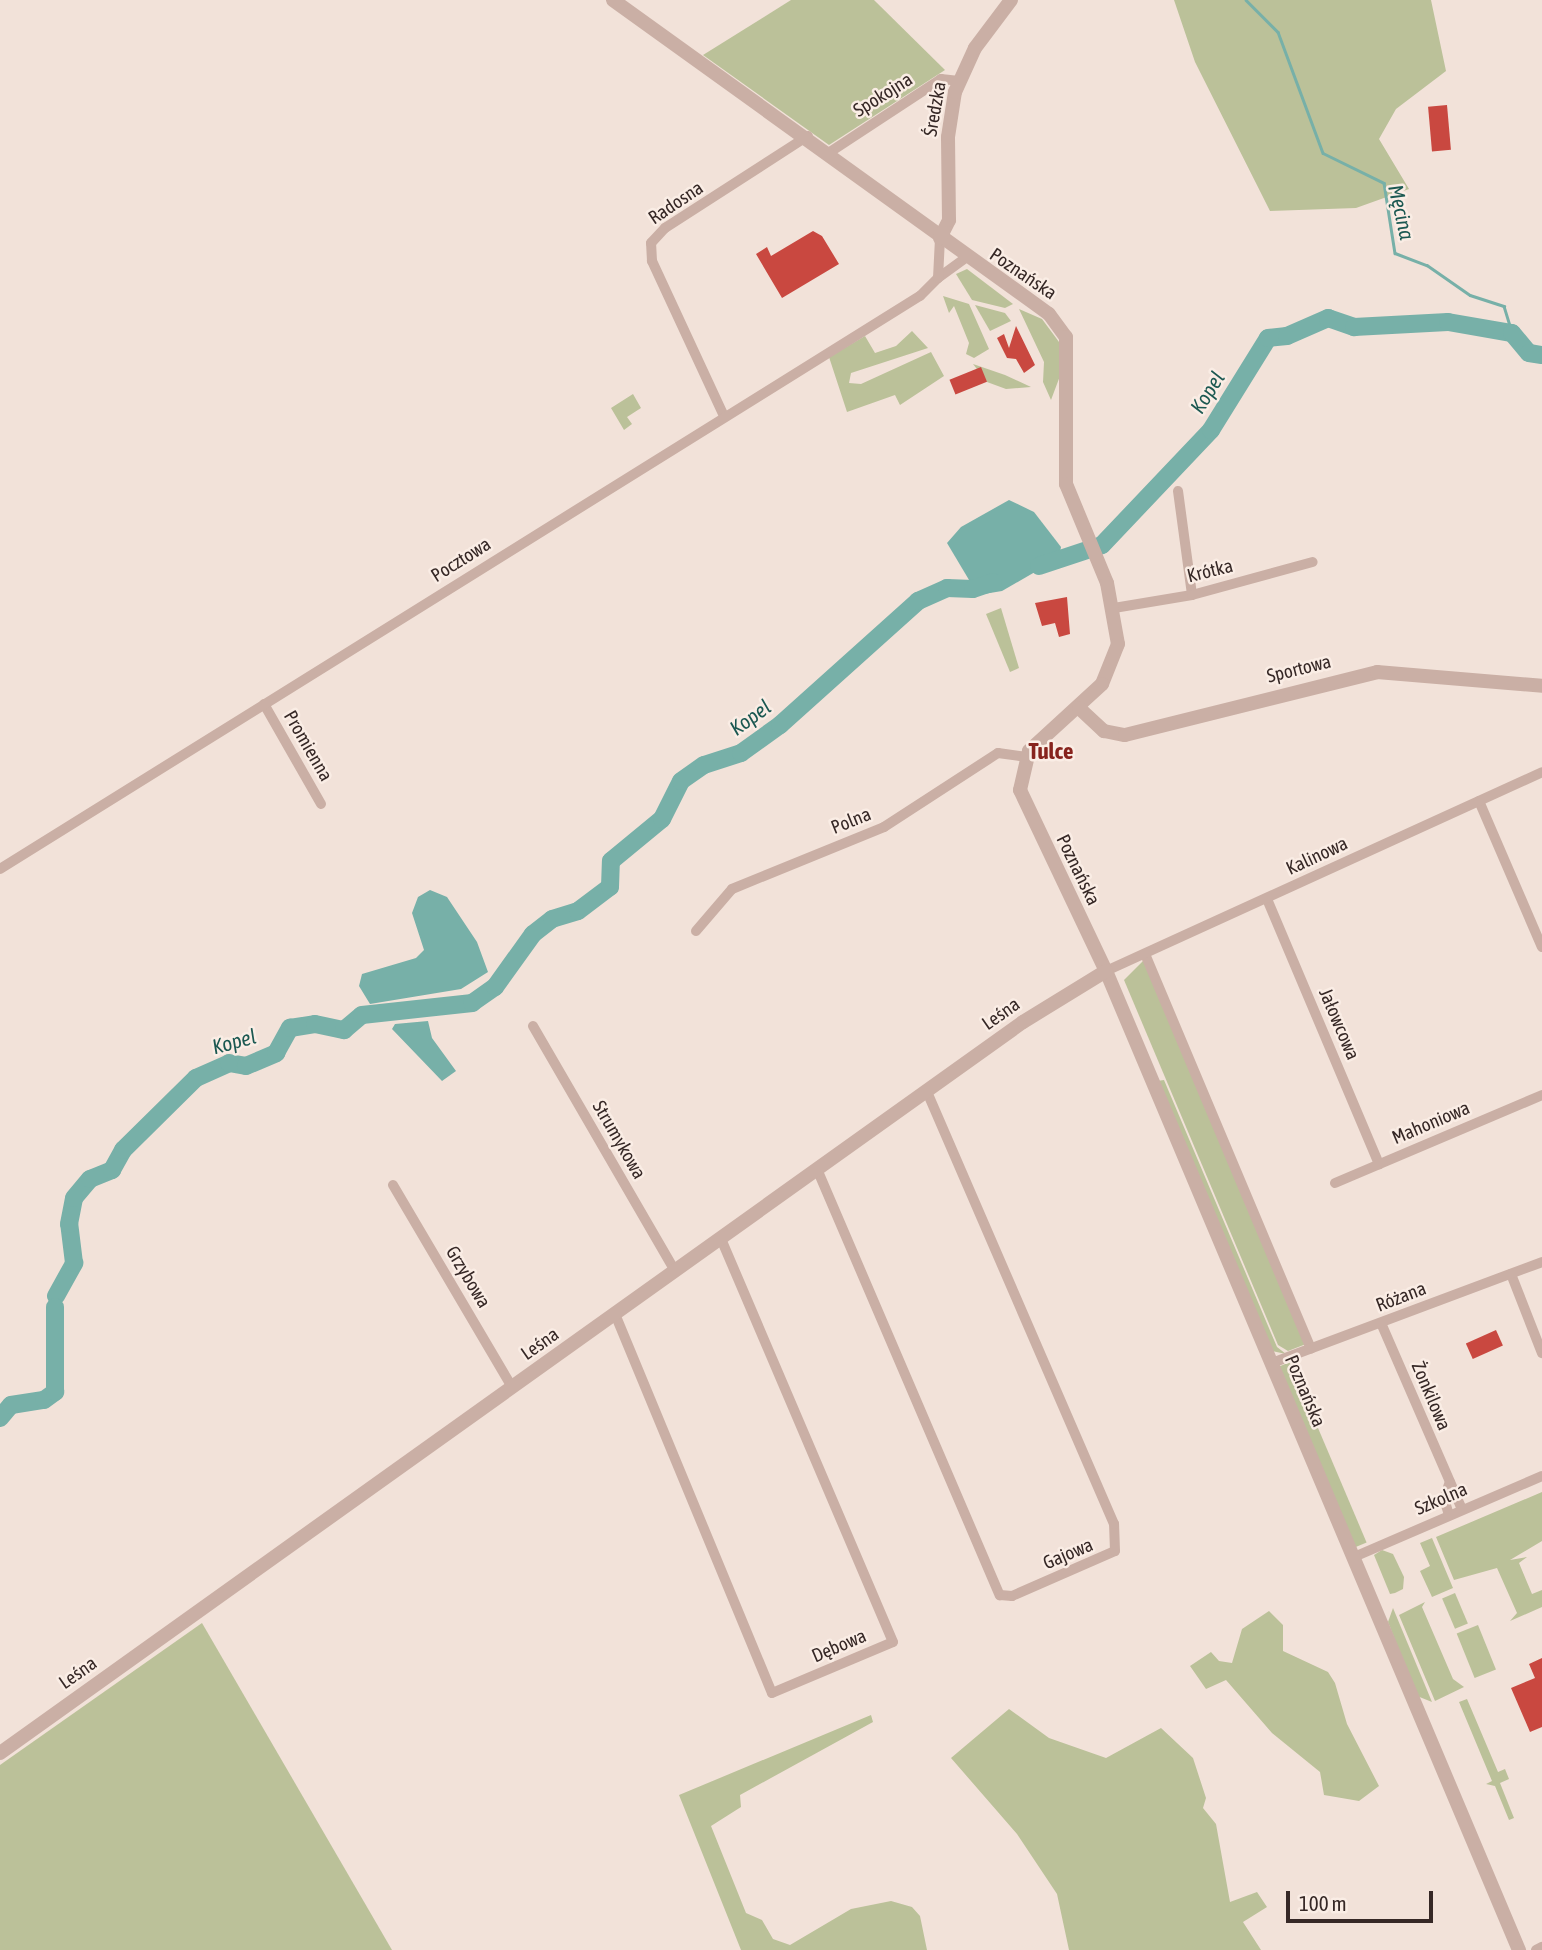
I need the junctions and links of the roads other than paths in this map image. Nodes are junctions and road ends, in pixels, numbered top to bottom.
1 (613, 0) edge
2 (1011, 0) edge
3 (959, 81) junction
4 (808, 136) junction
5 (830, 152) junction
6 (940, 238) junction
7 (966, 258) junction
8 (938, 278) junction
9 (723, 414) junction
10 (1178, 491) dead end
11 (1313, 562) dead end
12 (1192, 595) junction
13 (1114, 608) junction
14 (1542, 686) edge
15 (264, 704) junction
16 (1079, 708) junction
17 (1025, 757) junction
18 (1542, 772) edge
19 (1479, 801) junction
20 (321, 804) dead end
21 (0, 869) edge
22 (1267, 899) junction
23 (1538, 927) edge
24 (696, 931) dead end
25 (1542, 947) edge
26 (1145, 954) junction
27 (1106, 971) junction
28 (533, 1026) dead end
29 (927, 1091) junction
30 (1542, 1095) edge
31 (1379, 1164) junction
32 (817, 1169) junction
33 (1335, 1183) dead end
34 (393, 1185) dead end
35 (721, 1238) junction
36 (1542, 1262) edge
37 (675, 1271) junction
38 (1511, 1274) junction
39 (615, 1314) junction
40 (1381, 1323) junction
41 (1311, 1349) junction
42 (1542, 1353) edge
43 (1272, 1363) junction
44 (512, 1387) junction
45 (1542, 1476) edge
46 (1450, 1482) junction
47 (1462, 1509) junction
48 (1449, 1514) junction
49 (1354, 1557) junction
50 (0, 1753) edge
51 (1542, 1947) edge
52 (1519, 1950) edge
53 (1536, 1950) edge

1 - 4 street, Poznańska
2 - 3 street, Średzka
3 - 5 street, Spokojna
3 - 6 street, Średzka
4 - 5 street, Poznańska
4 - 9 street, Radosna
5 - 6 street, Poznańska
6 - 7 street, Poznańska
6 - 8 street
7 - 8 street, Pocztowa
7 - 13 street, Poznańska
8 - 9 street, Pocztowa
9 - 15 street, Pocztowa
10 - 12 street
11 - 12 street, Krótka
12 - 13 street, Krótka
13 - 16 street, Poznańska
14 - 16 street, Sportowa
15 - 20 street, Promienna
15 - 21 street, Pocztowa
16 - 17 street, Poznańska
17 - 24 street, Polna
17 - 27 street, Poznańska
18 - 19 street, Kalinowa
19 - 22 street, Kalinowa
19 - 23 street
22 - 26 street, Kalinowa
22 - 31 street, Jałowcowa
23 - 25 street
26 - 27 street, Kalinowa
26 - 41 street, Poznańska
27 - 29 street, Leśna
27 - 43 street, Poznańska
28 - 37 street, Strumykowa
29 - 32 street, Leśna
29 - 32 street, Gajowa
30 - 31 street, Mahoniowa
31 - 33 street, Mahoniowa
32 - 35 street, Leśna
34 - 44 street, Grzybowa
35 - 37 street, Leśna
35 - 39 street, Dębowa
36 - 38 street, Różana
37 - 39 street, Leśna
38 - 40 street, Różana
38 - 42 street
39 - 44 street, Leśna
40 - 41 street, Różana
40 - 46 street, Żonkilowa
41 - 43 street, Różana
43 - 49 street, Poznańska
44 - 50 street, Leśna
45 - 47 street, Szkolna
46 - 47 street, Żonkilowa
46 - 48 street, Żonkilowa
47 - 48 street, Szkolna
48 - 49 street, Szkolna
49 - 52 street, Poznańska
51 - 53 street

